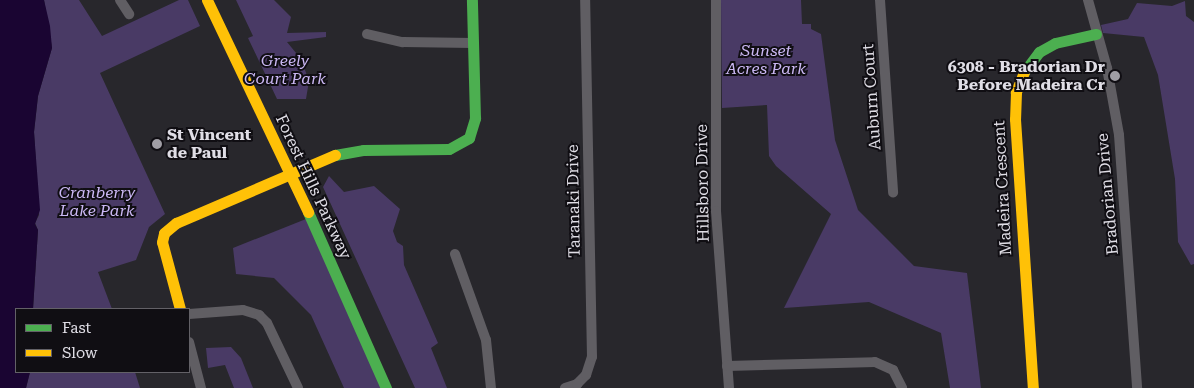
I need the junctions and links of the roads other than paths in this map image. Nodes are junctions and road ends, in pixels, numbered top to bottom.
1 (120, 0) edge
2 (207, 0) edge
3 (472, 0) edge
4 (585, 0) edge
5 (716, 0) edge
6 (880, 0) edge
7 (1088, 0) edge
8 (129, 14) dead end
9 (367, 34) dead end
10 (1096, 34) junction
11 (473, 43) junction
12 (290, 172) junction
13 (893, 193) dead end
14 (455, 254) dead end
15 (180, 308) edge
16 (190, 314) edge
17 (190, 346) edge
18 (727, 366) junction
19 (201, 388) edge
20 (298, 388) edge
21 (386, 388) edge
22 (492, 388) edge
23 (566, 388) edge
24 (729, 388) edge
25 (902, 388) edge
26 (1033, 388) edge
27 (1138, 388) edge

1 - 8 street
2 - 12 street, Forest Hills Parkway
3 - 11 street
4 - 23 street, Taranaki Drive
5 - 18 street, Hillsboro Drive
6 - 13 street, Auburn Court
7 - 10 street, Bradorian Drive
9 - 11 street
10 - 26 street, Madeira Crescent
10 - 27 street, Bradorian Drive
11 - 12 street
12 - 15 street
12 - 21 street, Forest Hills Parkway
14 - 22 street
16 - 20 street
17 - 19 street
18 - 24 street, Hillsboro Drive
18 - 25 street

